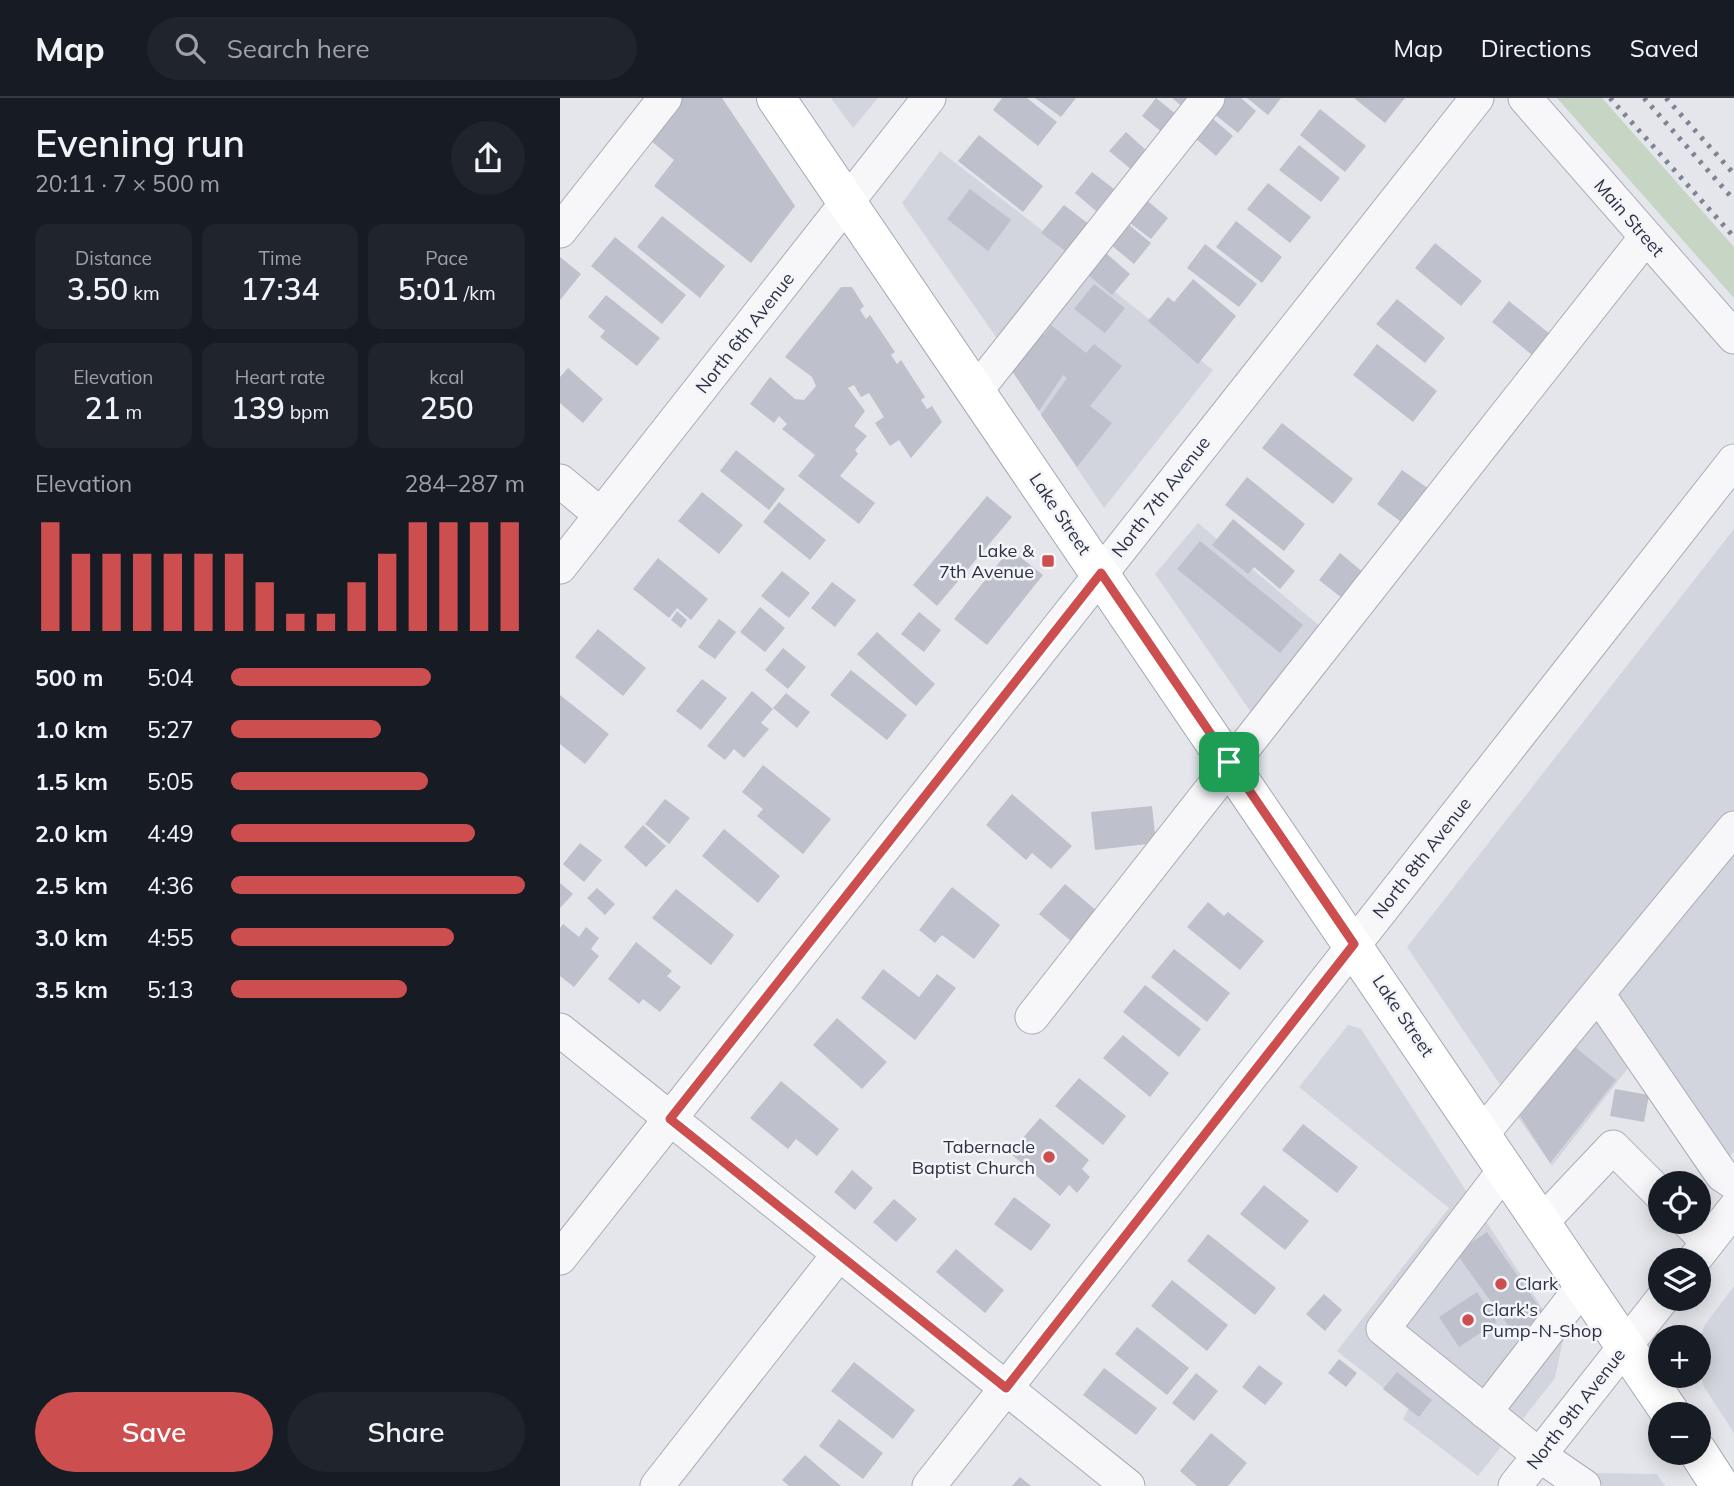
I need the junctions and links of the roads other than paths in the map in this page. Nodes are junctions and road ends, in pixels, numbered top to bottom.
1 (665, 98) edge
2 (776, 98) edge
3 (929, 98) edge
4 (1208, 98) edge
5 (1477, 98) edge
6 (1525, 98) edge
7 (847, 203) junction
8 (560, 231) edge
9 (1646, 237) junction
10 (1734, 337) edge
11 (976, 391) junction
12 (1734, 461) edge
13 (560, 481) edge
14 (601, 515) junction
15 (560, 567) edge
16 (1101, 573) junction
17 (1229, 762) junction
18 (1734, 828) edge
19 (1354, 944) junction
20 (1598, 994) junction
21 (1032, 1017) dead end
22 (560, 1030) edge
23 (670, 1119) junction
24 (1483, 1133) junction
25 (1506, 1168) junction
26 (1648, 1182) edge
27 (1734, 1183) edge
28 (1734, 1209) edge
29 (1543, 1221) junction
30 (1697, 1241) edge
31 (839, 1254) junction
32 (560, 1258) edge
33 (1585, 1283) junction
34 (1653, 1311) edge
35 (1625, 1346) junction
36 (1006, 1388) junction
37 (1663, 1402) edge
38 (1485, 1412) junction
39 (1539, 1455) junction
40 (1706, 1465) edge
41 (657, 1486) edge
42 (929, 1486) edge
43 (1128, 1486) edge
44 (1515, 1486) edge
45 (1584, 1486) edge
46 (1720, 1486) edge

1 - 8 street
2 - 7 main road, Lake Street
3 - 7 street, North 6th Avenue
4 - 11 street
5 - 16 street, North 7th Avenue
6 - 9 street, Main Street
7 - 11 main road, Lake Street
7 - 14 street, North 6th Avenue
9 - 10 street, Main Street
9 - 17 street
11 - 16 main road, Lake Street
12 - 19 street, North 8th Avenue
13 - 14 street
14 - 15 street, North 6th Avenue
16 - 17 main road, Lake Street
16 - 23 street, North 7th Avenue
17 - 19 main road, Lake Street
17 - 21 street
18 - 20 street
19 - 24 main road, Lake Street
19 - 36 street, North 8th Avenue
20 - 24 street
20 - 27 street
22 - 23 street
23 - 31 street
23 - 32 street, North 7th Avenue
24 - 25 main road, Lake Street
25 - 29 main road, Lake Street
25 - 38 street
26 - 29 street
28 - 30 street
29 - 33 main road, Lake Street
31 - 36 street
31 - 41 street
33 - 35 main road, Lake Street
33 - 38 street
34 - 35 street, North 9th Avenue
35 - 37 main road, Lake Street
35 - 39 street, North 9th Avenue
36 - 42 street, North 8th Avenue
36 - 43 street
38 - 39 street
39 - 44 street, North 9th Avenue
39 - 45 street
40 - 46 main road

